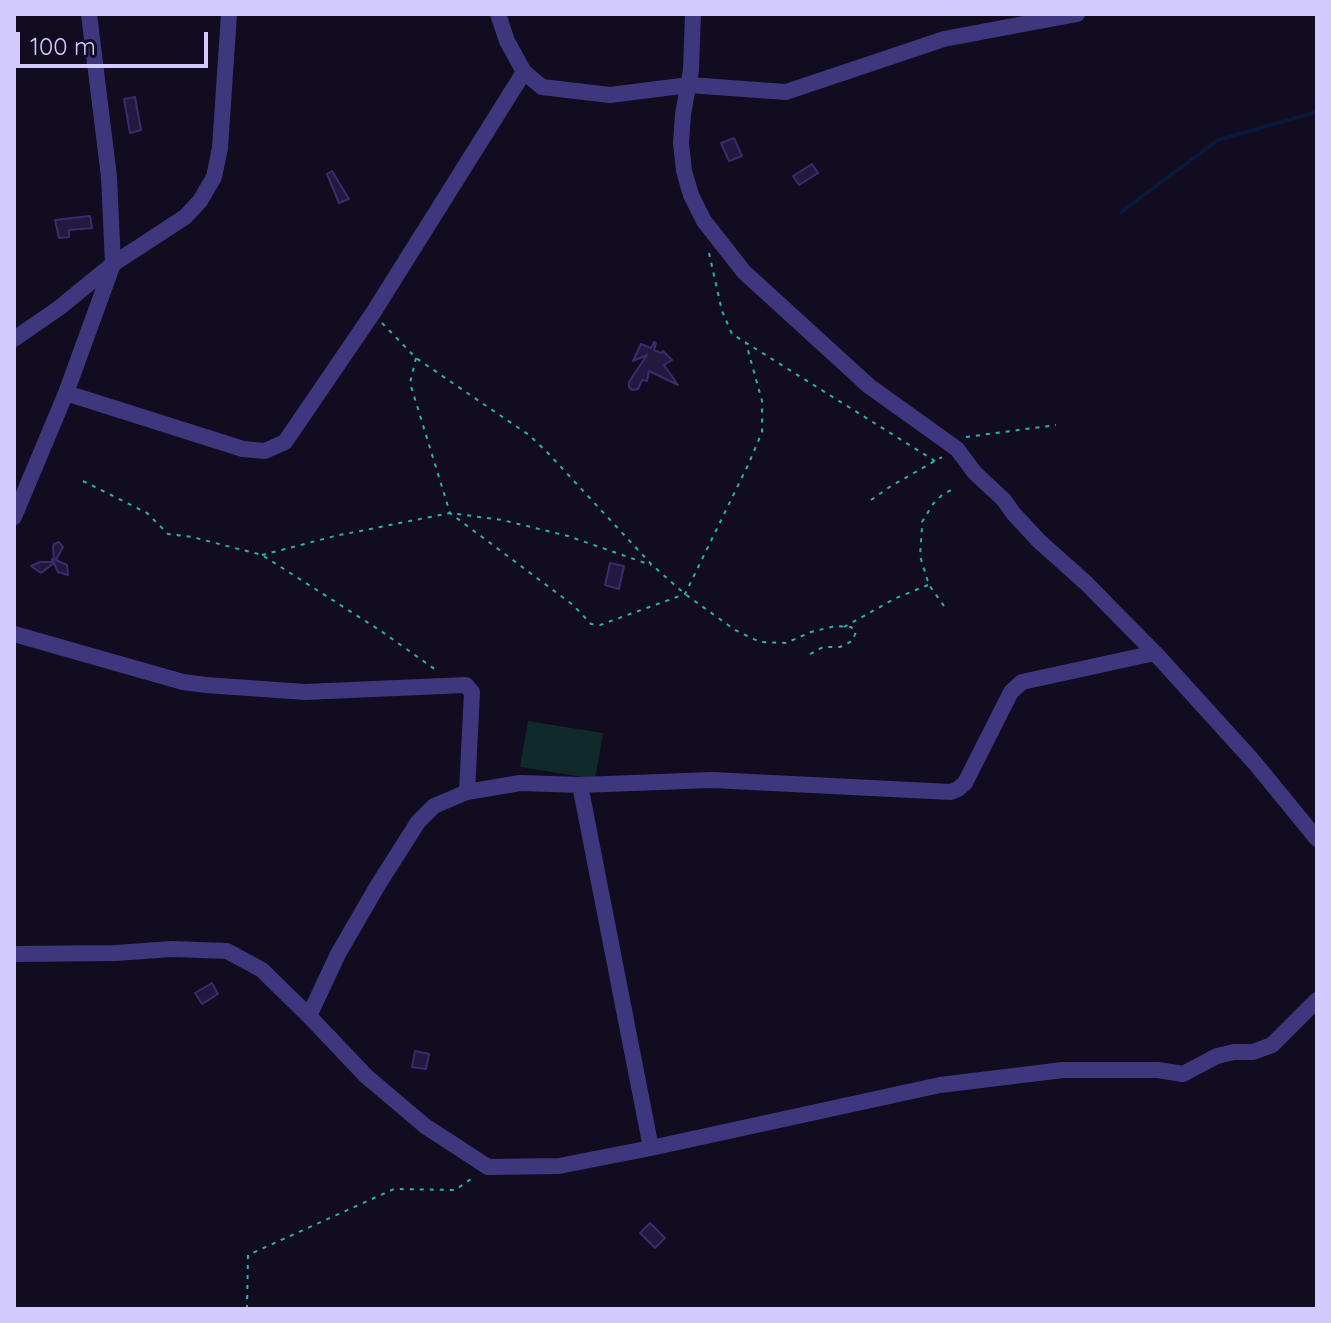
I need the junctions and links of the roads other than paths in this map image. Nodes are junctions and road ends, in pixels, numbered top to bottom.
1 (89, 14) edge
2 (229, 14) edge
3 (498, 14) edge
4 (693, 14) edge
5 (1077, 14) edge
6 (524, 72) junction
7 (689, 85) junction
8 (113, 264) junction
9 (14, 339) edge
10 (66, 393) junction
11 (14, 517) edge
12 (14, 634) edge
13 (1155, 653) junction
14 (580, 785) junction
15 (467, 792) junction
16 (1317, 839) edge
17 (14, 954) edge
18 (1317, 1000) edge
19 (309, 1016) junction
20 (651, 1148) junction

1 - 8 street
2 - 8 street
3 - 6 street
4 - 7 street
5 - 7 street
6 - 7 street
6 - 10 street
7 - 13 street
8 - 9 street
8 - 10 street
10 - 11 street
12 - 15 street
13 - 14 street
13 - 16 street
14 - 15 street
14 - 20 street
15 - 19 street
17 - 19 street
18 - 20 street
19 - 20 street

